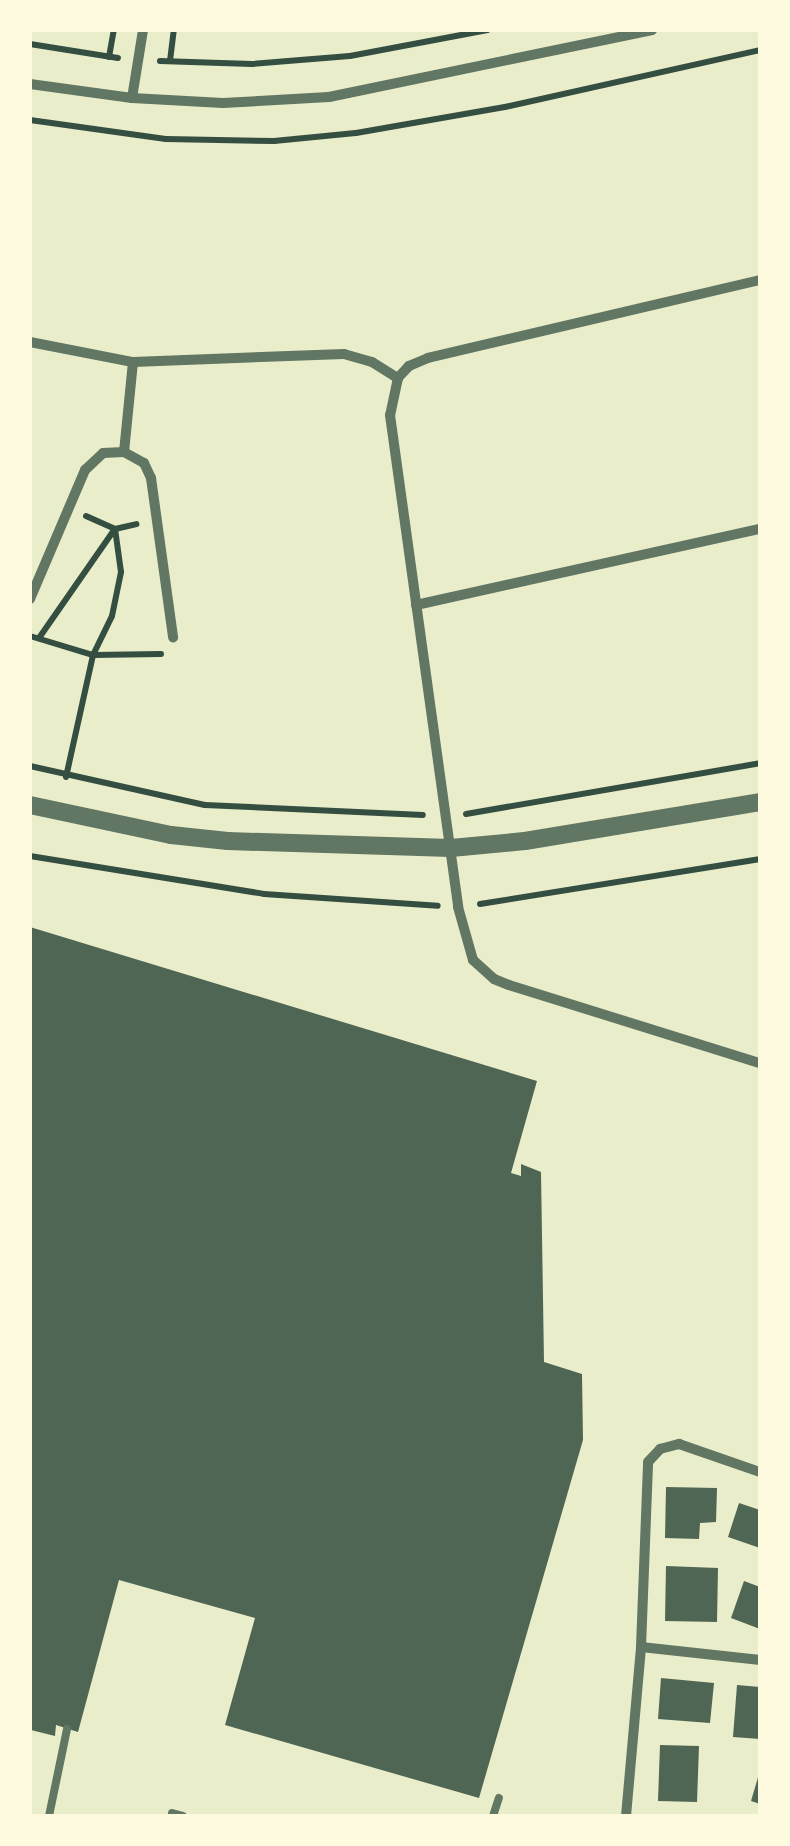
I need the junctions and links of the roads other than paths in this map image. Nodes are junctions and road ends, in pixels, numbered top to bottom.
1 (143, 30) edge
2 (652, 30) edge
3 (30, 84) edge
4 (132, 98) junction
5 (760, 280) edge
6 (30, 342) edge
7 (133, 362) junction
8 (398, 378) junction
9 (124, 452) junction
10 (760, 529) edge
11 (30, 599) edge
12 (416, 605) junction
13 (173, 637) road end
14 (760, 802) edge
15 (30, 805) edge
16 (451, 848) junction
17 (760, 1063) edge
18 (760, 1472) edge
19 (641, 1646) junction
20 (760, 1660) edge
21 (67, 1728) dead end
22 (498, 1798) dead end
23 (172, 1813) dead end
24 (49, 1816) edge
25 (183, 1816) edge
26 (493, 1816) edge
27 (626, 1816) edge

1 - 4 street
2 - 4 street
3 - 4 street
5 - 8 street
6 - 7 street
7 - 8 street
7 - 9 street
8 - 12 street
9 - 11 street
9 - 13 street
10 - 12 street
12 - 16 street
14 - 16 street
15 - 16 street
16 - 17 street
18 - 19 street
19 - 20 street
19 - 27 street
21 - 24 lane
22 - 26 lane
23 - 25 lane

